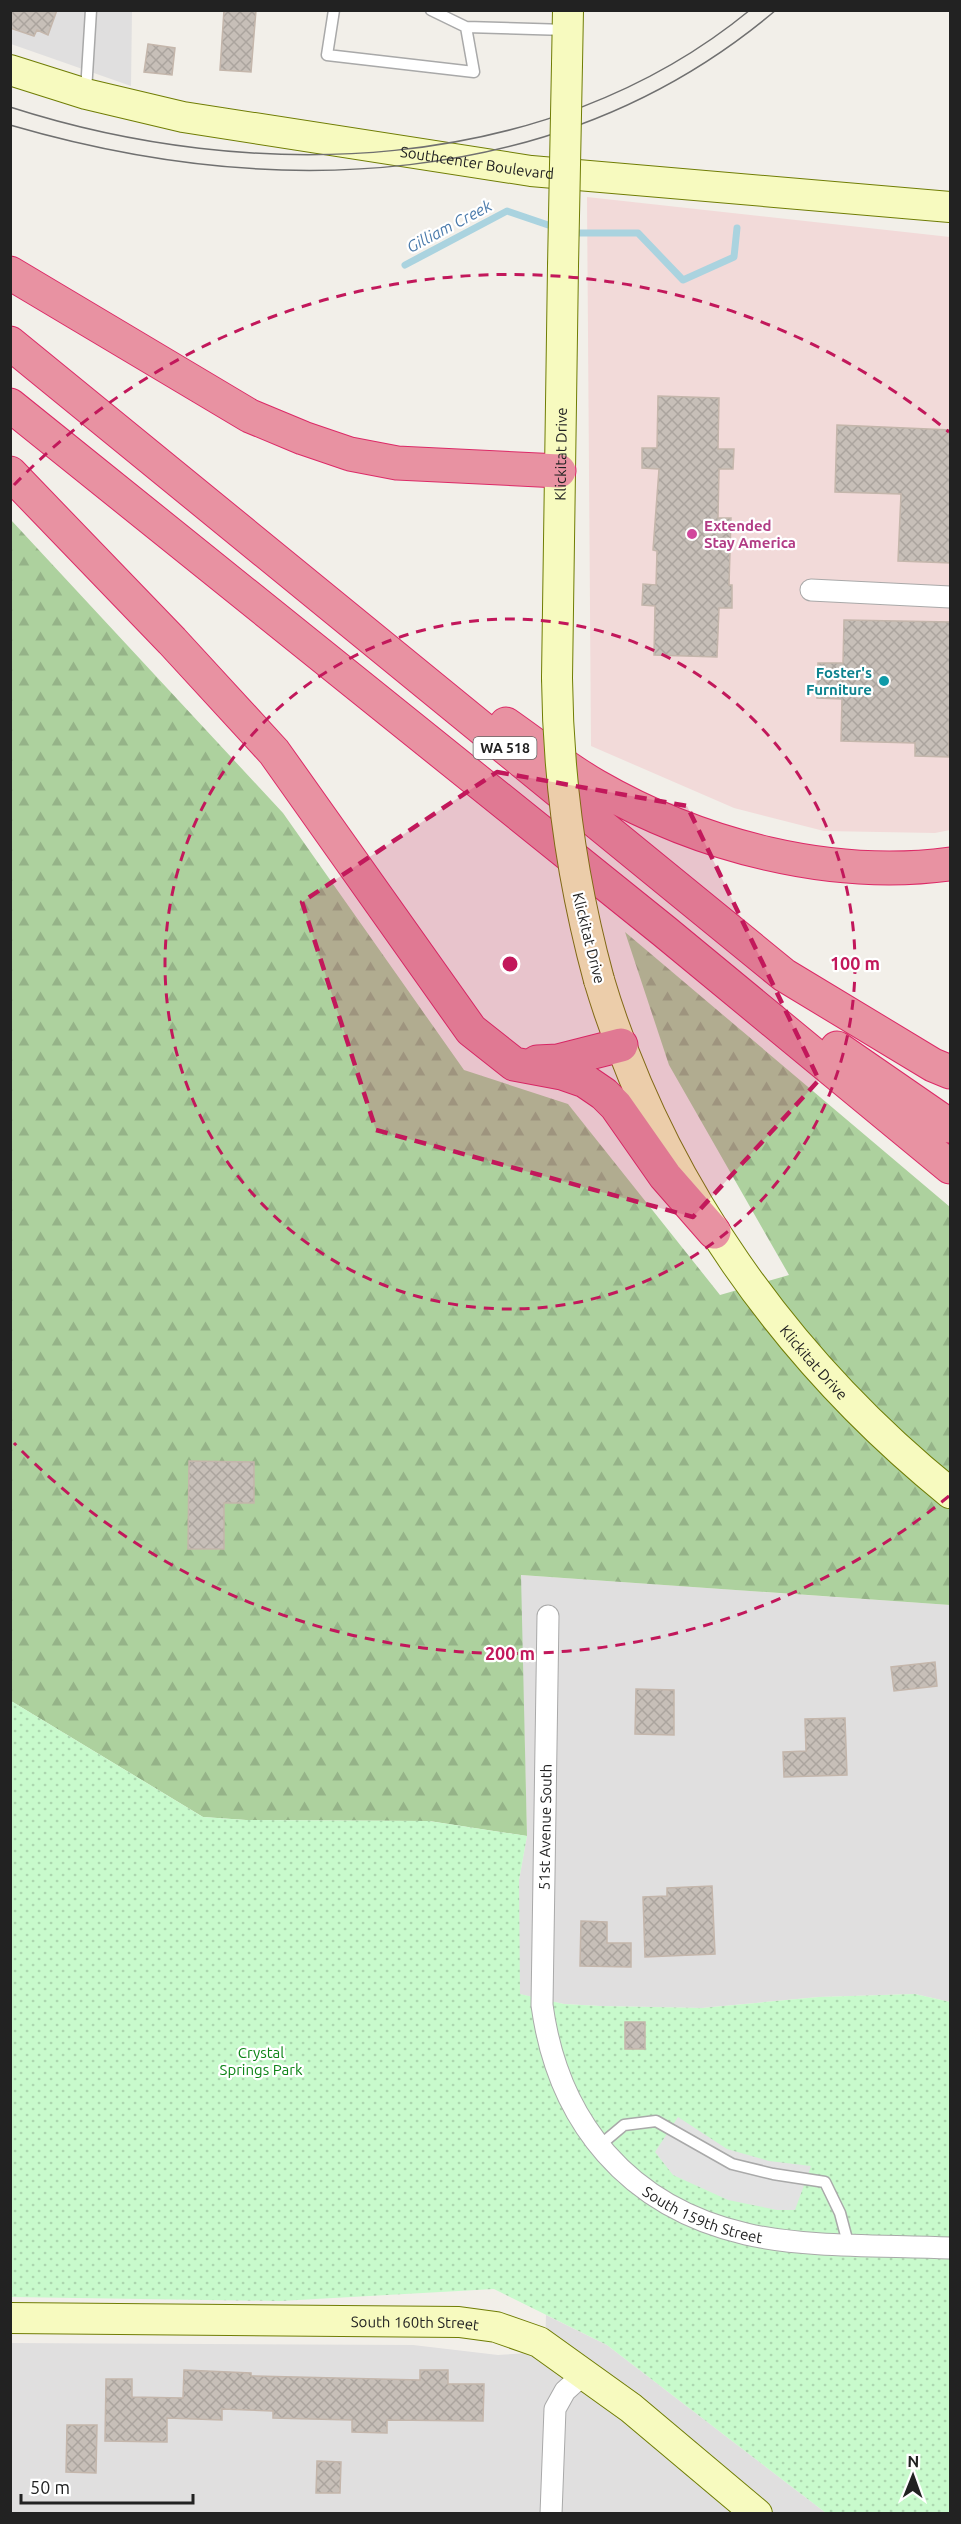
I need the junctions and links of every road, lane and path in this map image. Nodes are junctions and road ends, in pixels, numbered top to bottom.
1 (91, 10) edge
2 (333, 10) edge
3 (431, 10) edge
4 (568, 20) edge
5 (466, 27) junction
6 (10, 70) edge
7 (86, 94) junction
8 (951, 207) edge
9 (10, 273) edge
10 (10, 343) edge
11 (77, 397) junction
12 (10, 405) edge
13 (559, 471) junction
14 (10, 473) edge
15 (811, 590) dead end
16 (951, 597) edge
17 (951, 864) edge
18 (664, 931) junction
19 (621, 1045) junction
20 (514, 1064) junction
21 (951, 1072) edge
22 (951, 1126) edge
23 (951, 1167) edge
24 (714, 1232) junction
25 (951, 1492) edge
26 (548, 1616) dead end
27 (546, 2037) joint
28 (598, 2146) junction
29 (848, 2243) junction
30 (951, 2248) edge
31 (10, 2318) edge
32 (585, 2373) junction
33 (551, 2514) edge
34 (757, 2514) edge

1 - 7 lane
2 - 5 lane
3 - 5 lane
4 - 5 lane
4 - 13 street, Klickitat Drive, bridge
6 - 7 street, Southcenter Boulevard
7 - 8 street, Southcenter Boulevard
9 - 13 highway
10 - 11 highway, WA 518
11 - 17 highway
11 - 21 highway, WA 518
12 - 18 highway, WA 518
13 - 19 street, Klickitat Drive, bridge
14 - 20 highway
15 - 16 street
18 - 22 highway
18 - 23 highway, WA 518
19 - 20 highway
19 - 24 street, Klickitat Drive
20 - 24 highway
24 - 25 street, Klickitat Drive
26 - 27 street, 51st Avenue South
27 - 28 street, South 159th Street
28 - 29 street, South 159th Street
28 - 29 lane
29 - 30 street, South 159th Street
31 - 32 street, South 160th Street
32 - 33 street
32 - 34 street, South 160th Street

